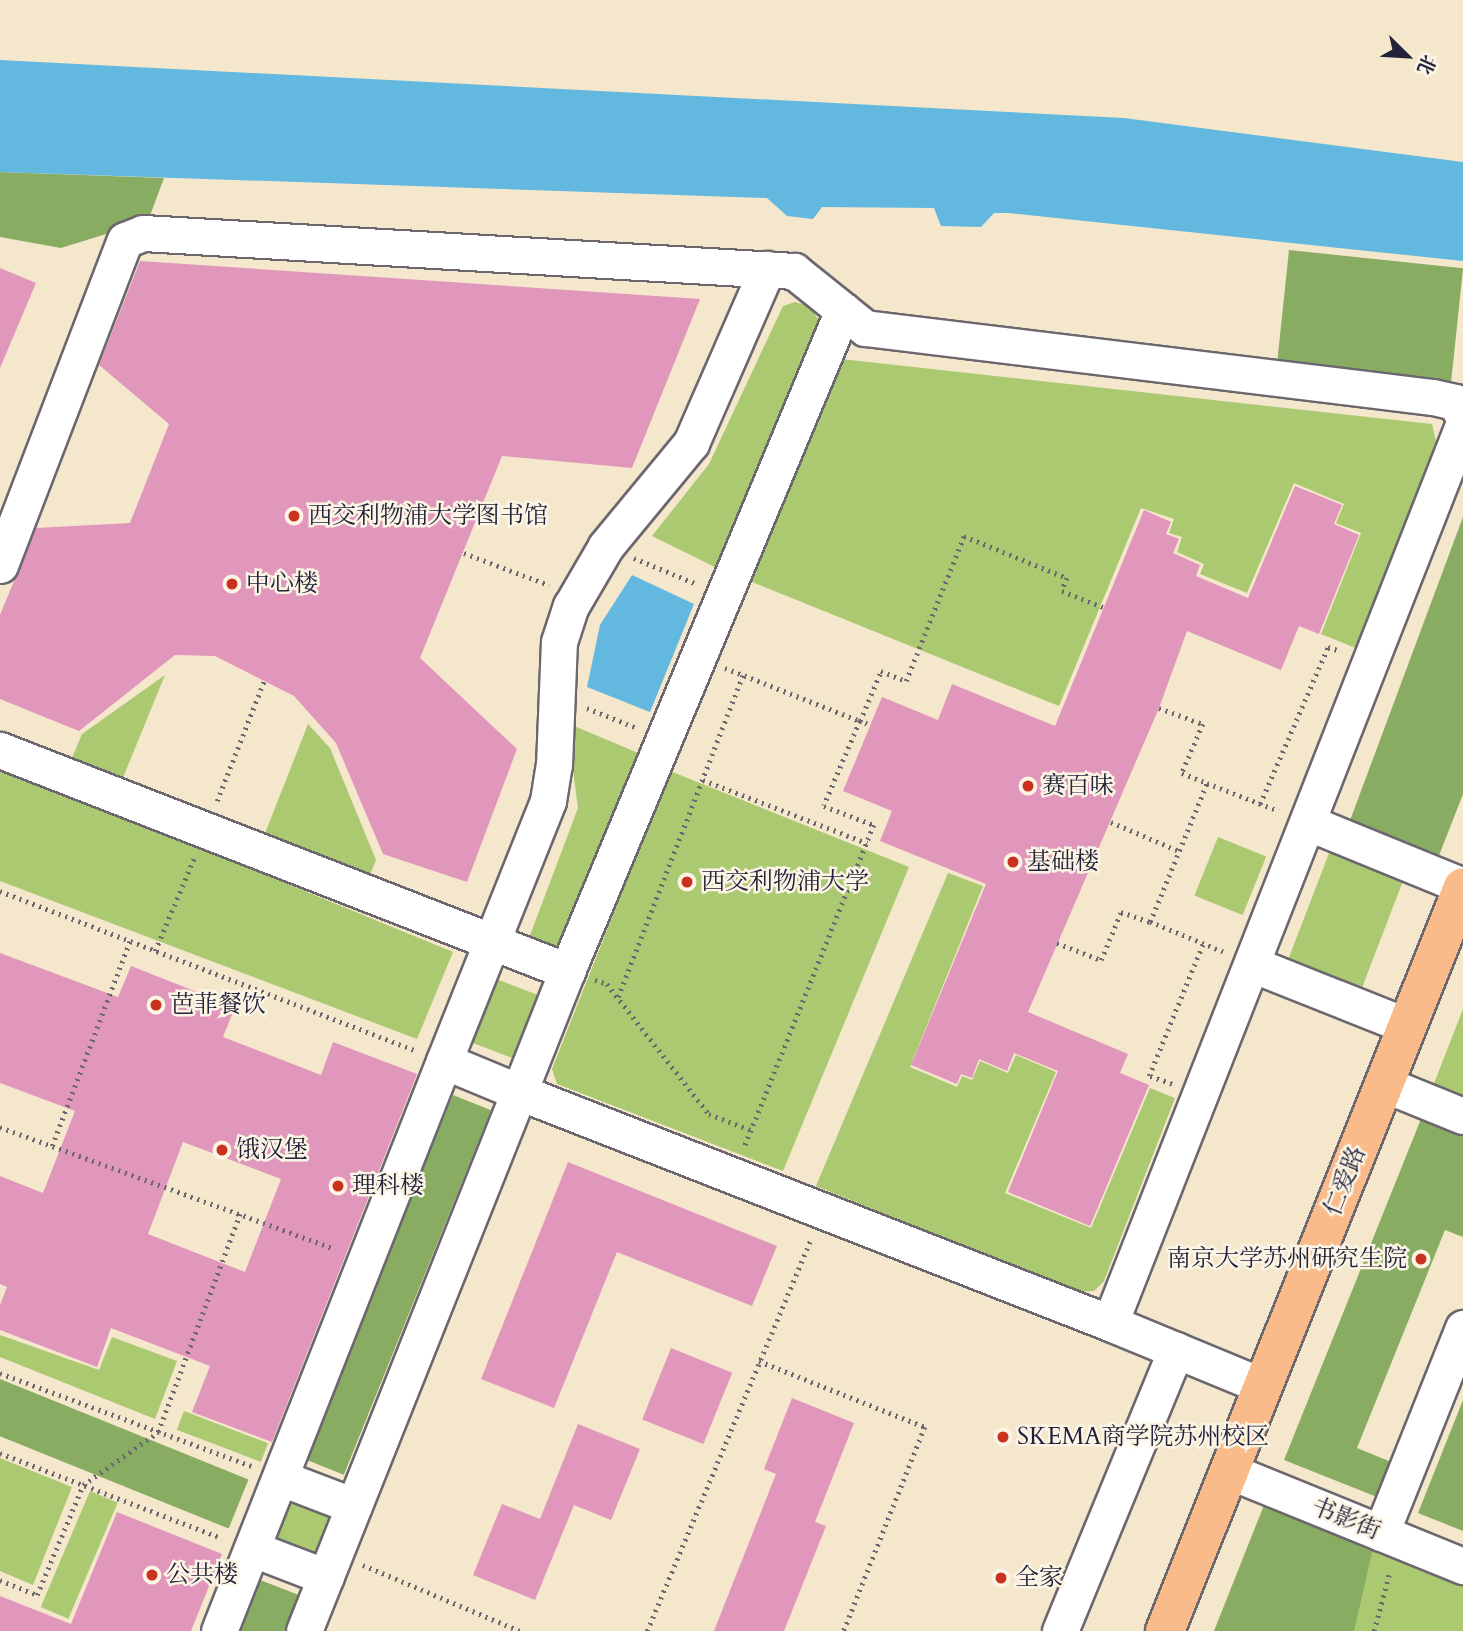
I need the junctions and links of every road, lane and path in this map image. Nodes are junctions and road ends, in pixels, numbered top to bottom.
1 (767, 270) junction
2 (843, 310) junction
3 (1463, 416) edge
4 (1463, 425) edge
5 (606, 547) junction
6 (464, 554) dead end
7 (0, 565) edge
8 (576, 595) junction
9 (724, 595) junction
10 (1104, 607) dead end
11 (698, 657) junction
12 (1371, 662) junction
13 (743, 675) junction
14 (264, 681) dead end
15 (555, 696) junction
16 (1159, 708) dead end
17 (860, 721) junction
18 (867, 724) dead end
19 (664, 739) junction
20 (0, 750) edge
21 (703, 780) junction
22 (1207, 783) junction
23 (1260, 804) junction
24 (1111, 822) dead end
25 (1309, 822) junction
26 (205, 831) junction
27 (867, 842) junction
28 (1179, 851) junction
29 (1463, 886) edge
30 (0, 891) edge
31 (1150, 922) junction
32 (130, 941) junction
33 (1057, 943) dead end
34 (492, 944) junction
35 (1203, 944) junction
36 (155, 951) junction
37 (1254, 965) junction
38 (567, 971) junction
39 (618, 998) junction
40 (1407, 1026) junction
41 (444, 1061) junction
42 (1384, 1084) junction
43 (519, 1092) junction
44 (1202, 1096) junction
45 (1463, 1116) edge
46 (0, 1127) edge
47 (751, 1130) junction
48 (52, 1146) junction
49 (733, 1176) junction
50 (822, 1210) junction
51 (240, 1214) junction
52 (367, 1260) junction
53 (1110, 1323) junction
54 (1463, 1328) edge
55 (1176, 1350) junction
56 (759, 1361) junction
57 (0, 1373) edge
58 (1263, 1386) junction
59 (158, 1432) junction
60 (0, 1453) edge
61 (1229, 1471) junction
62 (281, 1478) junction
63 (83, 1485) junction
64 (354, 1507) junction
65 (1390, 1536) junction
66 (253, 1549) junction
67 (330, 1565) junction
68 (1463, 1566) edge
69 (0, 1580) edge
70 (219, 1631) edge
71 (304, 1631) edge
72 (520, 1631) edge
73 (646, 1631) edge
74 (844, 1631) edge
75 (1060, 1631) edge
76 (1165, 1631) edge
77 (1374, 1631) edge

1 - 2 street
1 - 5 street
1 - 7 street
2 - 3 street
2 - 9 street
4 - 12 street
5 - 8 street
5 - 9 path
6 - 8 path
8 - 15 street
9 - 11 street
10 - 17 path
11 - 13 path
11 - 19 street
12 - 23 path
12 - 25 street
13 - 17 path
13 - 21 path
14 - 26 path
15 - 19 path
15 - 34 street
16 - 22 path
17 - 18 path
17 - 27 path
19 - 38 street
20 - 26 street
21 - 27 path
21 - 39 path
22 - 23 path
22 - 28 path
23 - 25 path
24 - 28 path
25 - 29 street
25 - 37 street
26 - 34 street
26 - 36 path
27 - 47 path
28 - 31 path
29 - 40 main road, 仁爱路
30 - 32 path
31 - 33 path
31 - 35 path
32 - 36 path
32 - 48 path
34 - 38 street
34 - 41 street
35 - 37 path
35 - 44 path
36 - 41 path
37 - 40 street
37 - 44 street
38 - 39 path
38 - 43 street
39 - 47 path
40 - 42 main road, 仁爱路
41 - 43 street
41 - 52 street
42 - 45 street
42 - 58 main road, 仁爱路
43 - 49 street
43 - 64 street
44 - 53 street
46 - 48 path
47 - 49 path
48 - 51 path
49 - 50 street
50 - 53 street
50 - 56 path
51 - 52 path
51 - 59 path
52 - 62 street
53 - 55 street
54 - 65 street
55 - 58 street
55 - 75 street
56 - 73 path
56 - 74 path
57 - 59 path
58 - 61 main road, 仁爱路
59 - 62 path
59 - 63 path
60 - 63 path
61 - 65 street, 书影街
61 - 76 main road, 仁爱路
62 - 64 street
62 - 66 street
63 - 66 path
63 - 69 path
64 - 67 street
65 - 68 street, 书影街
65 - 77 path
66 - 67 street
66 - 70 street
67 - 71 street
67 - 72 path

